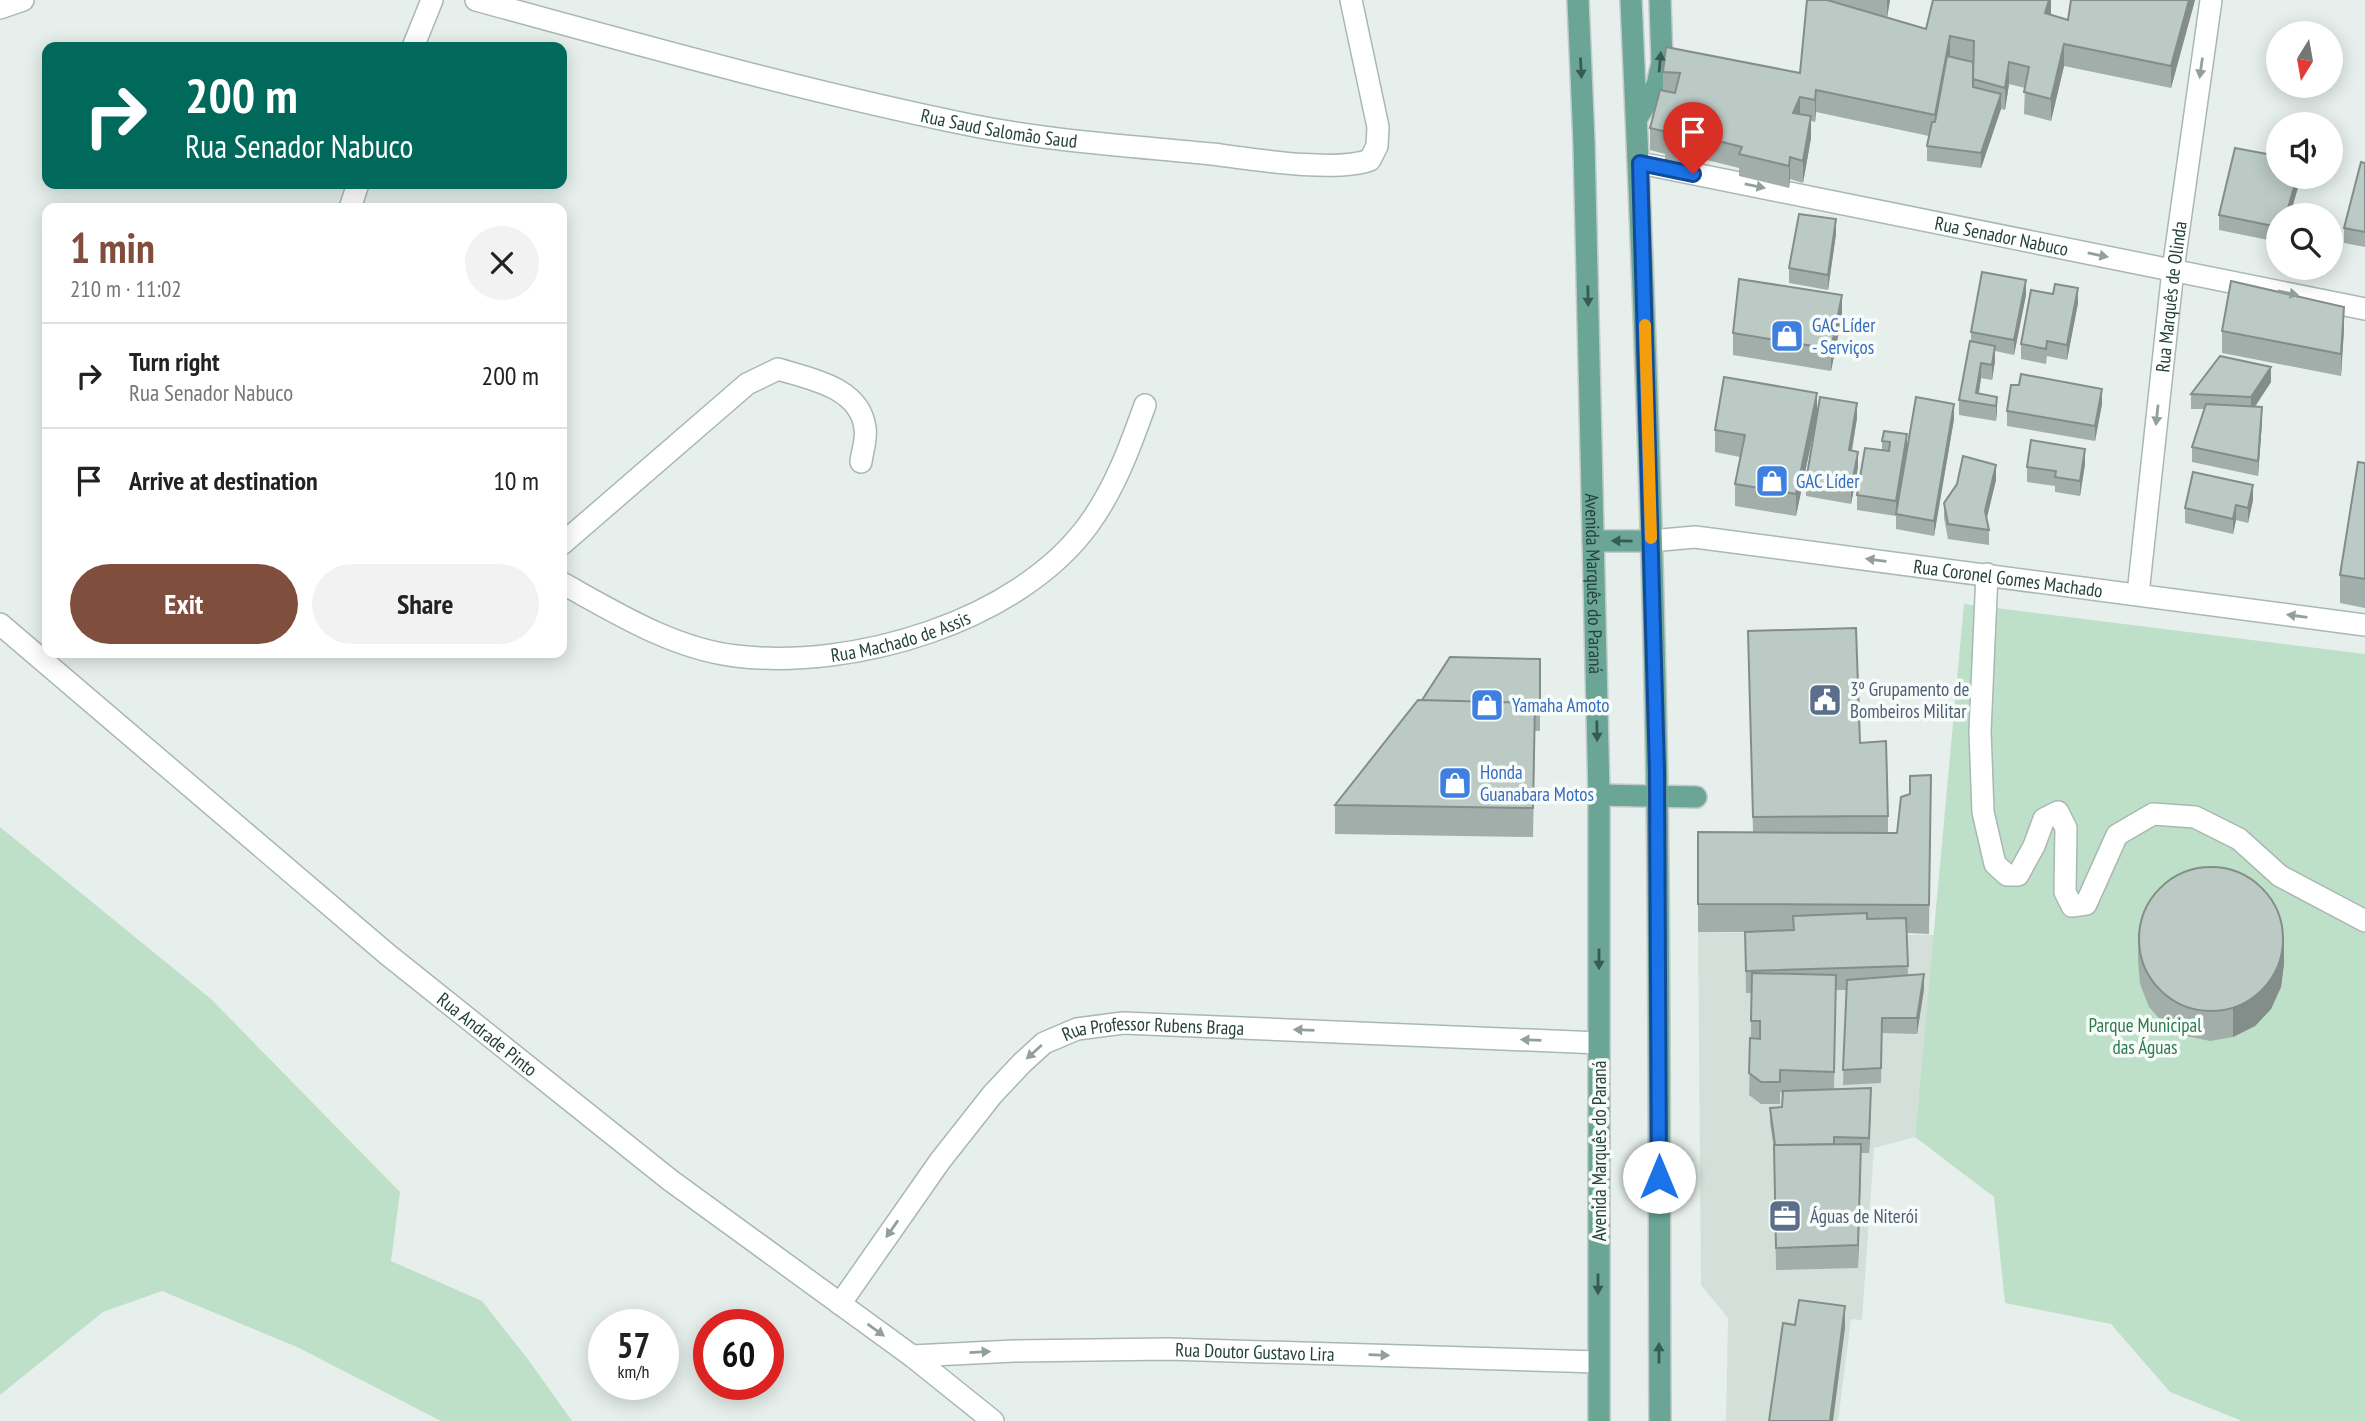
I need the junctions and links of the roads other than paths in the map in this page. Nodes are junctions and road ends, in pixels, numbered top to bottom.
1 (23, 0) edge
2 (432, 0) edge
3 (476, 0) edge
4 (1351, 0) edge
5 (1578, 0) edge
6 (1631, 0) edge
7 (1660, 0) edge
8 (2211, 0) edge
9 (0, 8) edge
10 (415, 42) edge
11 (1637, 118) junction
12 (1640, 163) junction
13 (2173, 270) junction
14 (2365, 309) edge
15 (1145, 405) dead end
16 (861, 462) dead end
17 (567, 540) edge
18 (1593, 541) junction
19 (1651, 541) junction
20 (1987, 574) junction
21 (567, 586) edge
22 (2138, 594) junction
23 (0, 624) edge
24 (2365, 625) edge
25 (1599, 795) junction
26 (1657, 796) junction
27 (1696, 797) dead end
28 (2365, 921) edge
29 (1599, 1043) junction
30 (840, 1304) junction
31 (912, 1356) junction
32 (1598, 1362) junction
33 (993, 1421) edge
34 (1599, 1421) edge
35 (1660, 1421) edge

1 - 9 street
2 - 10 street
3 - 4 street, Rua Saud Salomão Saud
5 -> 18 main road, Avenida Marquês do Paraná
6 - 11 main road
11 -> 7 main road
8 -> 13 street, Rua Marquês de Olinda
11 - 12 main road
12 -> 13 street, Rua Senador Nabuco
12 - 19 main road
13 -> 14 street, Rua Senador Nabuco
13 -> 22 street, Rua Marquês de Olinda
15 - 21 street, Rua Machado de Assis
16 - 17 street
19 -> 18 main road
18 -> 25 main road, Avenida Marquês do Paraná
20 -> 19 street, Rua Coronel Gomes Machado
19 - 26 main road
20 - 22 street, Rua Coronel Gomes Machado
20 - 28 street
24 -> 22 street, Rua Coronel Gomes Machado
23 - 30 street, Rua Andrade Pinto
25 - 26 main road
25 -> 29 main road, Avenida Marquês do Paraná
26 - 27 main road
35 -> 26 main road
29 -> 30 street, Rua Professor Rubens Braga
29 -> 32 main road, Avenida Marquês do Paraná
30 -> 31 street, Rua Andrade Pinto
31 -> 32 street, Rua Doutor Gustavo Lira
31 - 33 street, Rua Andrade Pinto
32 - 34 main road, Avenida Marquês do Paraná

